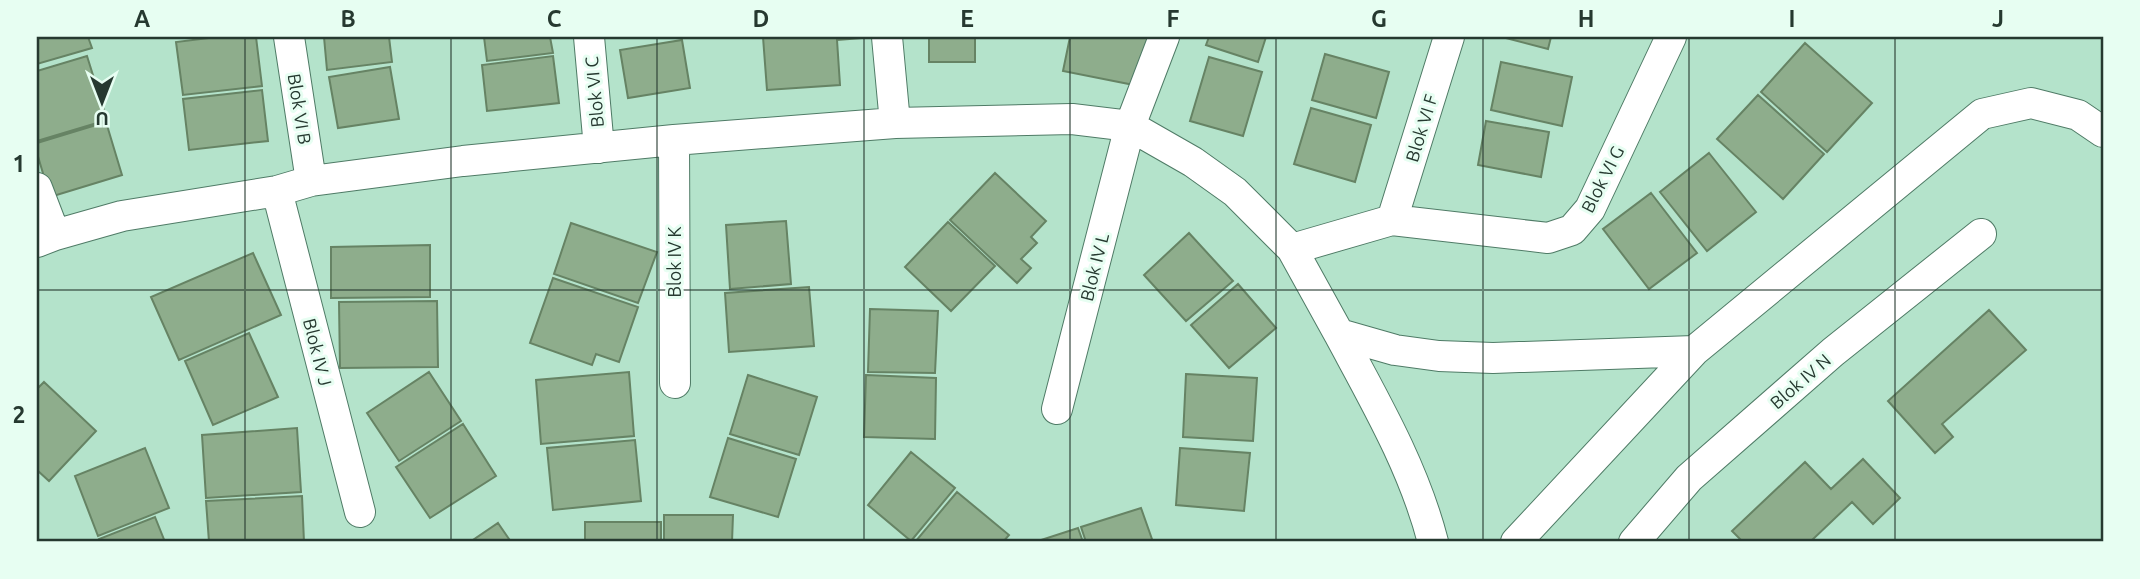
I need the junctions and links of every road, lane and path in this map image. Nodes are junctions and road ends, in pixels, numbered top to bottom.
1 (289, 37) edge
2 (589, 37) edge
3 (887, 37) edge
4 (1164, 37) edge
5 (1449, 37) edge
6 (1671, 37) edge
7 (895, 123) junction
8 (1130, 126) junction
9 (2103, 132) edge
10 (674, 140) junction
11 (599, 148) junction
12 (311, 181) junction
13 (37, 188) edge
14 (277, 191) junction
15 (1392, 220) junction
16 (1981, 234) dead end
17 (46, 238) edge
18 (1292, 249) junction
19 (1339, 334) junction
20 (1694, 351) junction
21 (675, 383) dead end
22 (1057, 409) dead end
23 (359, 512) dead end
24 (1433, 542) edge
25 (1516, 542) edge
26 (1634, 542) edge

1 - 12 street, Blok VI B
2 - 11 street, Blok VI C
3 - 7 street
4 - 8 street, Blok IV L
5 - 15 street, Blok VI F
6 - 15 street, Blok VI G
7 - 8 street
7 - 10 street
8 - 18 street
8 - 22 street, Blok IV L
9 - 20 street
10 - 11 street
10 - 21 street, Blok IV K
11 - 12 street
12 - 14 street
13 - 17 street
14 - 17 street
14 - 23 street, Blok IV J
15 - 18 street
16 - 26 street, Blok IV N
18 - 19 street
19 - 20 street
19 - 24 street
20 - 25 street

